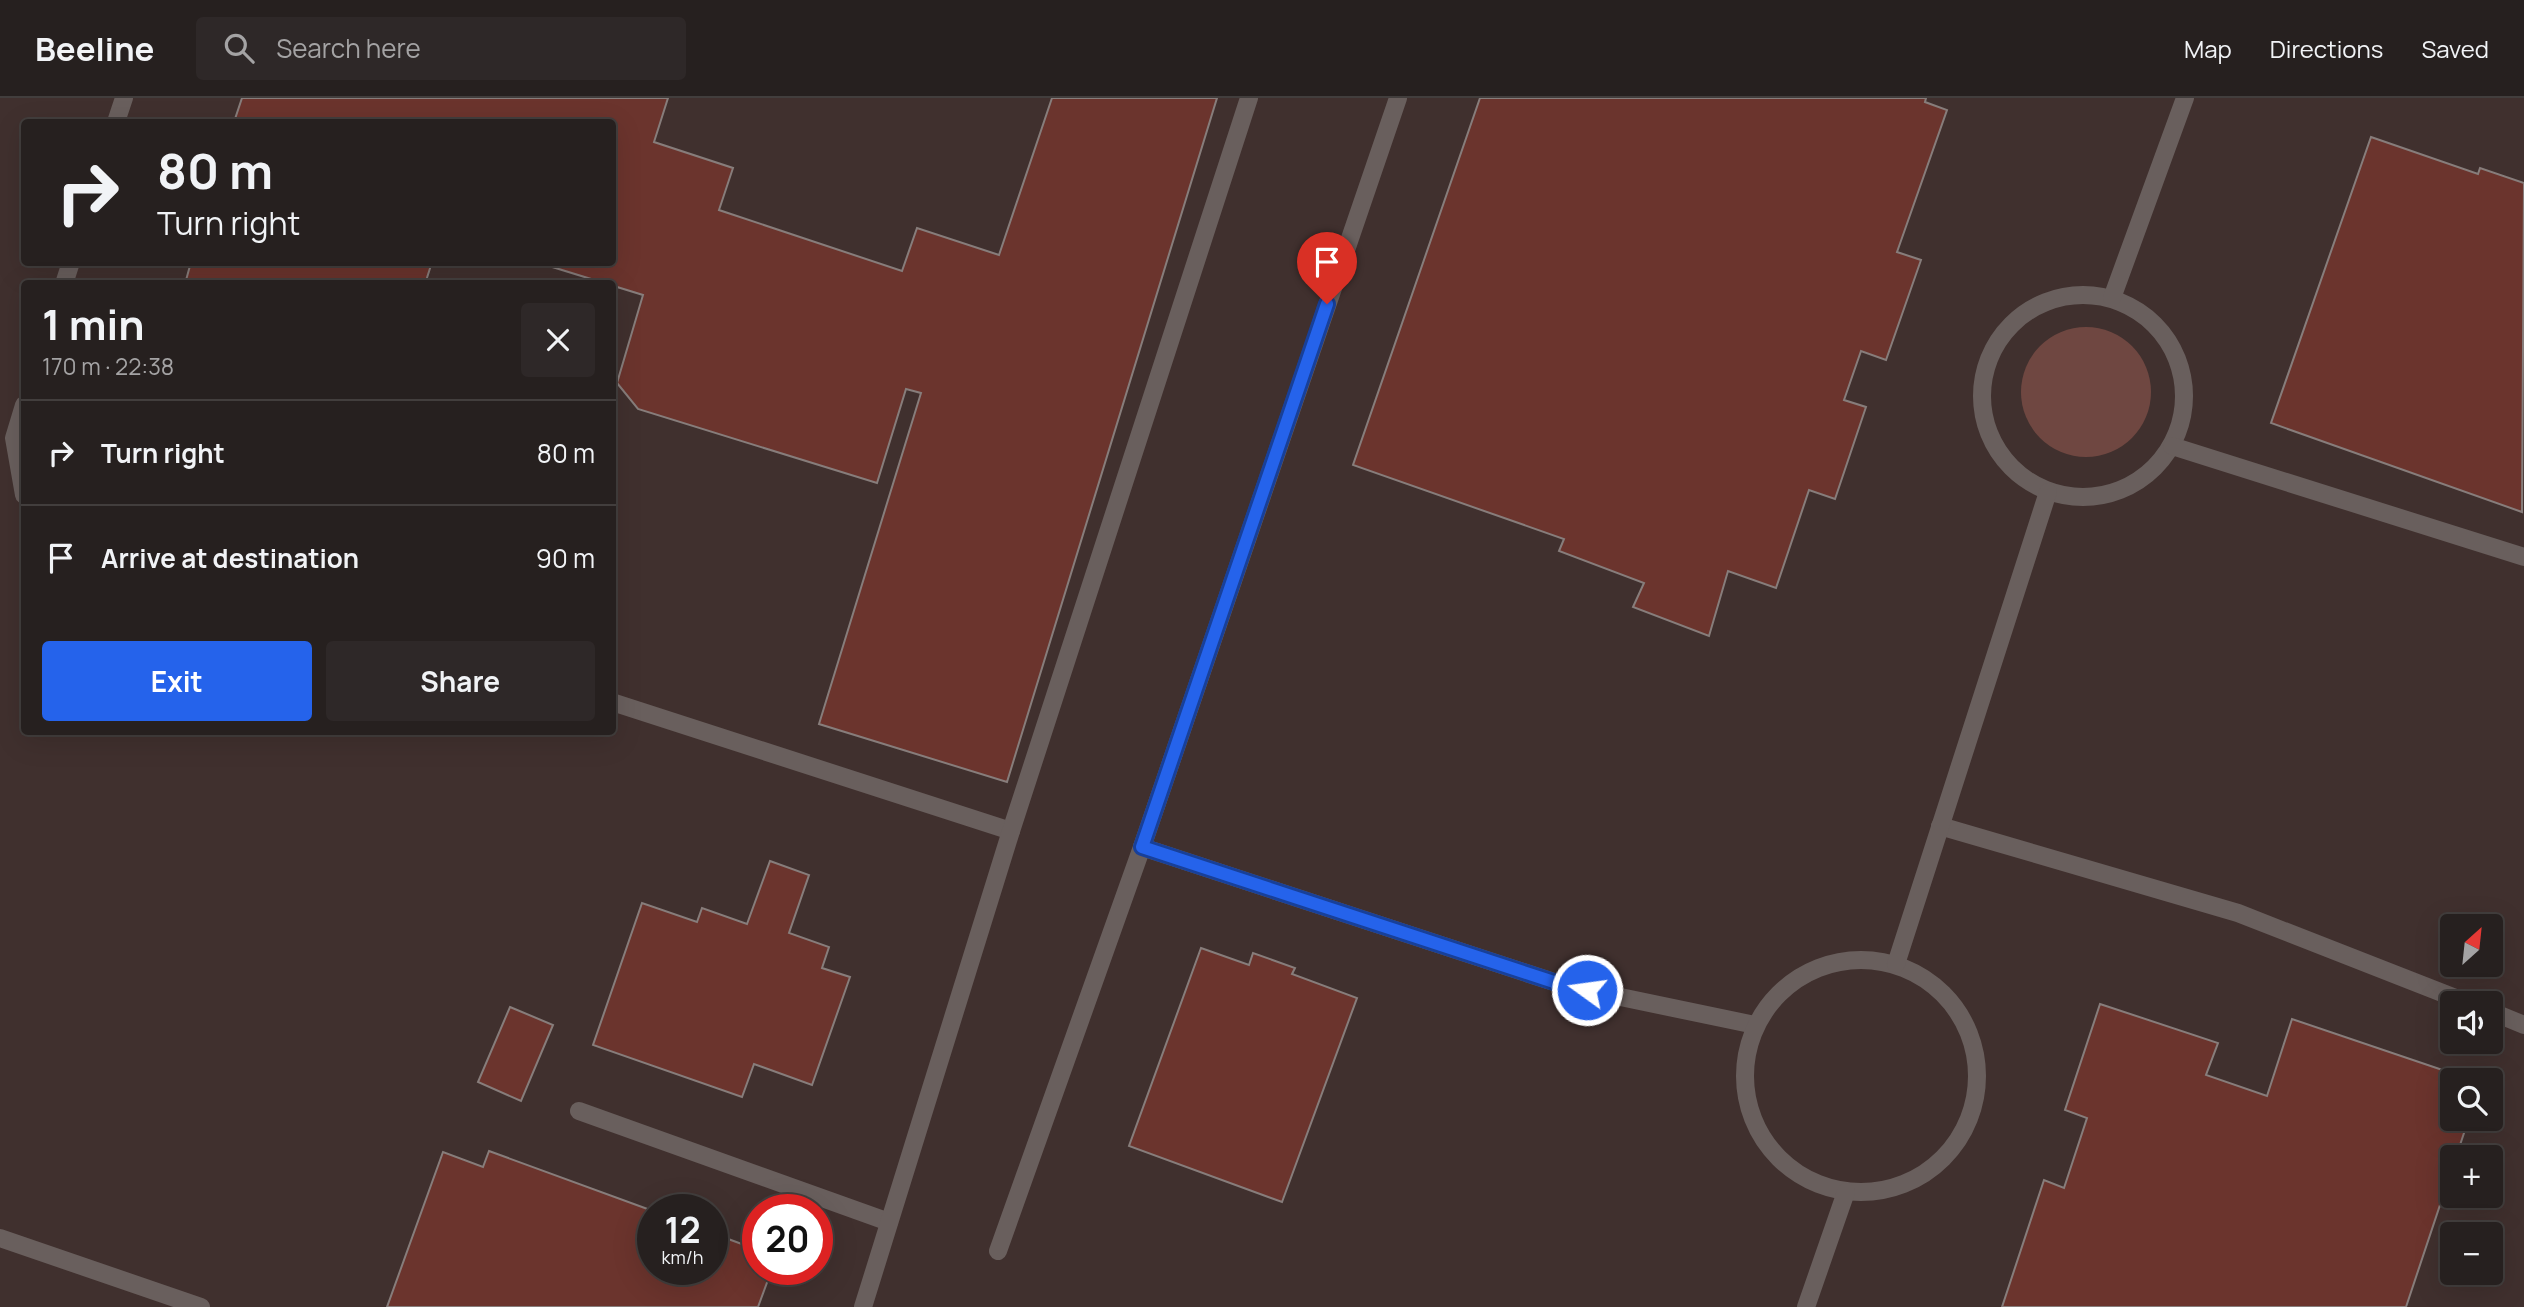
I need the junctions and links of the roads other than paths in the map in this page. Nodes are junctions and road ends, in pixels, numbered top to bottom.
1 (124, 98) edge
2 (1249, 98) edge
3 (1398, 98) edge
4 (2185, 98) edge
5 (117, 119) edge
6 (2112, 298) junction
7 (21, 415) edge
8 (2172, 446) junction
9 (21, 478) edge
10 (2048, 492) junction
11 (2524, 557) edge
12 (616, 703) edge
13 (1940, 826) junction
14 (1011, 831) junction
15 (1142, 847) junction
16 (1896, 964) junction
17 (2440, 992) edge
18 (2503, 1016) edge
19 (1755, 1025) junction
20 (2524, 1025) edge
21 (579, 1111) dead end
22 (1846, 1192) junction
23 (889, 1222) junction
24 (0, 1238) edge
25 (998, 1251) dead end
26 (201, 1307) edge
27 (863, 1307) edge
28 (1806, 1307) edge

1 - 5 lane
2 - 14 lane
3 - 15 lane
4 - 6 lane
6 - 8 lane
6 - 10 lane
7 - 9 lane
8 - 10 lane
8 - 11 lane
10 - 13 lane
12 - 14 lane
13 - 16 lane
13 - 17 lane
14 - 23 lane
15 - 19 lane
15 - 25 lane
16 - 19 lane
16 - 22 lane
18 - 20 lane
19 - 22 lane
21 - 23 lane
22 - 28 lane
23 - 27 lane
24 - 26 lane

